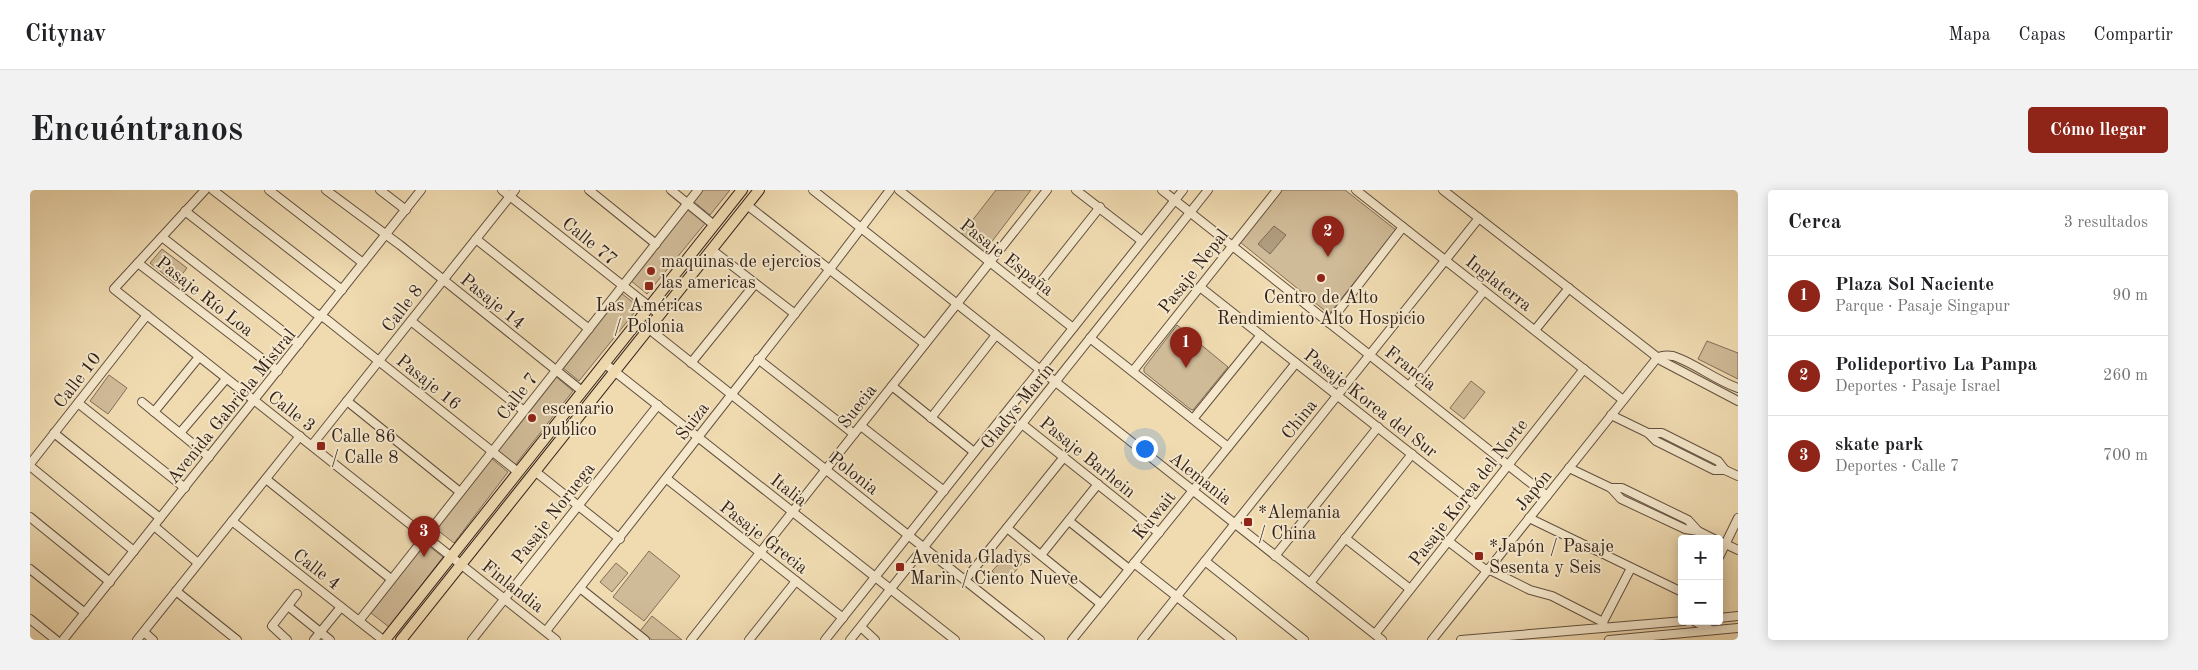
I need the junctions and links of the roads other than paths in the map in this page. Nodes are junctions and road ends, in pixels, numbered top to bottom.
1 (205, 190) edge
2 (213, 190) edge
3 (269, 190) edge
4 (326, 190) edge
5 (380, 190) edge
6 (421, 190) edge
7 (502, 190) edge
8 (589, 190) edge
9 (671, 190) edge
10 (698, 190) edge
11 (742, 190) edge
12 (759, 190) edge
13 (813, 190) edge
14 (890, 190) edge
15 (899, 190) edge
16 (1047, 190) edge
17 (1076, 190) edge
18 (1162, 190) edge
19 (1182, 190) edge
20 (1208, 190) edge
21 (1277, 190) edge
22 (1356, 190) edge
23 (1443, 190) edge
24 (512, 193) edge
25 (1174, 200) junction
26 (688, 204) junction
27 (747, 205) junction
28 (1100, 207) junction
29 (406, 210) junction
30 (185, 211) junction
31 (1190, 212) junction
32 (1479, 218) junction
33 (714, 225) junction
34 (1403, 227) junction
35 (861, 228) junction
36 (386, 235) junction
37 (162, 237) junction
38 (476, 239) junction
39 (1142, 241) junction
40 (656, 244) junction
41 (1232, 246) junction
42 (712, 250) junction
43 (1445, 260) junction
44 (990, 262) junction
45 (138, 263) junction
46 (364, 263) junction
47 (830, 269) junction
48 (443, 280) junction
49 (755, 284) junction
50 (623, 286) junction
51 (1200, 287) junction
52 (1569, 288) junction
53 (342, 290) junction
54 (1484, 291) junction
55 (1031, 294) junction
56 (957, 304) junction
57 (649, 307) junction
58 (795, 314) junction
59 (147, 315) junction
60 (321, 316) junction
61 (660, 316) junction
62 (411, 321) junction
63 (1329, 323) junction
64 (1073, 328) junction
65 (589, 329) junction
66 (649, 329) junction
67 (1535, 330) junction
68 (996, 335) junction
69 (1261, 335) junction
70 (1090, 338) junction
71 (299, 344) junction
72 (925, 344) junction
73 (1369, 355) junction
74 (199, 357) junction
75 (1657, 358) junction
76 (758, 359) junction
77 (379, 361) junction
78 (691, 363) junction
79 (1296, 363) junction
80 (604, 364) junction
81 (1584, 369) junction
82 (1040, 370) junction
83 (278, 371) junction
84 (556, 371) junction
85 (1133, 371) junction
86 (615, 372) junction
87 (226, 379) junction
88 (1055, 382) junction
89 (892, 386) junction
90 (1409, 386) junction
91 (1738, 388) edge
92 (582, 391) junction
93 (730, 394) junction
94 (1337, 395) junction
95 (254, 400) junction
96 (1623, 400) junction
97 (347, 401) junction
98 (1738, 401) edge
99 (142, 402) dead end
100 (78, 403) junction
101 (658, 406) junction
102 (524, 411) junction
103 (154, 412) junction
104 (1611, 415) junction
105 (931, 418) junction
106 (1192, 419) junction
107 (1022, 424) junction
108 (861, 426) junction
109 (1378, 427) junction
110 (54, 433) junction
111 (180, 433) junction
112 (854, 434) junction
113 (300, 436) junction
114 (699, 438) junction
115 (312, 446) junction
116 (1228, 447) junction
117 (492, 452) junction
118 (974, 452) junction
119 (1412, 454) junction
120 (209, 457) junction
121 (1064, 457) junction
122 (30, 465) edge
123 (1508, 465) junction
124 (1569, 468) junction
125 (826, 470) junction
126 (518, 472) junction
127 (536, 472) junction
128 (1738, 476) edge
129 (266, 479) junction
130 (667, 479) junction
131 (1098, 484) junction
132 (185, 488) junction
133 (1193, 490) junction
134 (944, 491) junction
135 (460, 492) junction
136 (1547, 496) junction
137 (577, 505) junction
138 (1476, 505) junction
139 (792, 512) junction
140 (30, 517) edge
141 (160, 518) junction
142 (1529, 518) junction
143 (1738, 518) edge
144 (1069, 520) junction
145 (232, 521) junction
146 (1235, 524) junction
147 (154, 526) junction
148 (1007, 528) junction
149 (1159, 533) junction
150 (908, 535) junction
151 (1706, 535) edge
152 (426, 536) junction
153 (1345, 538) junction
154 (620, 540) junction
155 (1448, 541) junction
156 (1723, 541) edge
157 (1723, 543) edge
158 (924, 547) junction
159 (1738, 550) edge
160 (134, 551) junction
161 (760, 553) junction
162 (1041, 555) junction
163 (451, 556) junction
164 (1275, 556) junction
165 (1205, 561) junction
166 (198, 563) junction
167 (462, 565) junction
168 (1132, 566) junction
169 (1631, 568) junction
170 (30, 569) edge
171 (1488, 570) junction
172 (875, 577) junction
173 (391, 580) junction
174 (965, 580) junction
175 (796, 581) junction
176 (110, 582) junction
177 (1310, 583) junction
178 (580, 588) junction
179 (890, 589) junction
180 (1410, 589) junction
181 (1678, 590) edge
182 (176, 591) junction
183 (297, 594) dead end
184 (1176, 597) junction
185 (504, 599) junction
186 (1101, 604) junction
187 (288, 606) junction
188 (342, 607) junction
189 (84, 613) junction
190 (1738, 616) edge
191 (843, 618) junction
192 (1723, 618) edge
193 (30, 619) edge
194 (359, 621) junction
195 (1678, 621) edge
196 (1604, 625) junction
197 (1702, 625) edge
198 (861, 627) junction
199 (1738, 628) edge
200 (1713, 631) junction
201 (144, 632) junction
202 (320, 632) junction
203 (546, 632) junction
204 (1375, 634) junction
205 (56, 640) edge
206 (63, 640) edge
207 (137, 640) edge
208 (153, 640) edge
209 (238, 640) edge
210 (287, 640) edge
211 (314, 640) edge
212 (330, 640) edge
213 (384, 640) edge
214 (401, 640) edge
215 (472, 640) edge
216 (556, 640) edge
217 (645, 640) edge
218 (691, 640) edge
219 (749, 640) edge
220 (825, 640) edge
221 (850, 640) edge
222 (875, 640) edge
223 (956, 640) edge
224 (1040, 640) edge
225 (1072, 640) edge
226 (1142, 640) edge
227 (1232, 640) edge
228 (1304, 640) edge
229 (1382, 640) edge
230 (1432, 640) edge
231 (1461, 640) edge
232 (1609, 640) edge

1 - 30 street
2 - 53 street
3 - 46 street
4 - 36 street, Pasaje 14
5 - 29 street
6 - 29 street, Avenida Gabriela Mistral
7 - 24 street, Calle 77
8 - 40 street
9 - 26 street
10 - 26 street, Calle 7
11 - 33 main road
12 - 27 main road
13 - 35 street, Alemania
14 - 35 street, Suiza
15 - 44 street, Pasaje España
16 - 44 street, Suecia
17 - 28 street
18 - 25 street, Francia
19 - 25 street, Gladys Marín
20 - 31 street, Gladys Marín
21 - 41 street, Pasaje Nepal
22 - 34 street, Inglaterra
23 - 32 street
24 - 38 street, Calle 8
24 - 50 street, Calle 77
25 - 31 street, Francia
25 - 39 street, Gladys Marín
26 - 33 street
26 - 40 street, Calle 7
27 - 42 main road
27 - 47 street
28 - 39 street
28 - 55 street
29 - 36 street, Avenida Gabriela Mistral
30 - 37 street
30 - 60 street, Pasaje 16
31 - 41 street, Francia
31 - 70 street, Gladys Marín
32 - 43 street, China
32 - 52 street
33 - 57 main road
34 - 43 street, Inglaterra
34 - 63 street
35 - 47 street, Suiza
35 - 56 street, Alemania
36 - 46 street, Avenida Gabriela Mistral
36 - 48 street, Pasaje 14
37 - 45 street
37 - 71 street
38 - 48 street, Calle 8
38 - 65 street
39 - 64 street, Gladys Marín
40 - 50 street, Calle 7
41 - 51 street, Pasaje Nepal
41 - 63 street, Francia
42 - 49 street
42 - 61 main road
43 - 54 street, Inglaterra
43 - 73 street, China
44 - 55 street, Pasaje España
44 - 56 street, Suecia
45 - 59 street, Calle 3
45 - 83 street, Pasaje Río Loa
46 - 53 street, Avenida Gabriela Mistral
47 - 58 street, Suiza
47 - 72 street
48 - 62 street, Calle 8
48 - 84 street, Pasaje 14
49 - 58 street
49 - 78 street
50 - 57 street, Calle 77
50 - 65 street, Calle 7
51 - 69 street, Pasaje Korea del Sur
51 - 85 street, Pasaje Nepal
52 - 67 street
52 - 75 street
53 - 60 street, Avenida Gabriela Mistral
54 - 67 street, Inglaterra
54 - 90 street
55 - 64 street, Pasaje España
56 - 68 street, Alemania
56 - 72 street, Suecia
57 - 61 street, Calle 77
57 - 80 main road
58 - 76 street, Suiza
59 - 74 street, Calle 3
59 - 100 street, Calle 10
60 - 71 street, Avenida Gabriela Mistral
60 - 77 street, Pasaje 16
61 - 66 main road
62 - 77 street, Calle 8
62 - 102 street
63 - 73 street, Francia
64 - 82 street, Gladys Marín
65 - 84 street, Calle 7
66 - 78 street, Polonia
66 - 86 main road
67 - 81 street, Inglaterra
68 - 82 street, Alemania
68 - 105 street
69 - 79 street, Pasaje Korea del Sur
69 - 106 street
70 - 85 street
70 - 88 street, Gladys Marín
71 - 83 street, Avenida Gabriela Mistral
72 - 89 street, Suecia
73 - 90 street, Francia
73 - 94 street, China
74 - 87 street, Calle 3
74 - 103 street
75 - 91 street
75 - 96 street, Japón
75 - 98 street
76 - 93 street, Suiza
76 - 112 street
77 - 97 street, Calle 8
77 - 117 street, Pasaje 16
78 - 93 street, Polonia
79 - 94 street, Pasaje Korea del Sur
79 - 116 street, Kuwait
80 - 86 street, Italia
80 - 92 main road
81 - 96 street, Inglaterra
81 - 123 street, Pasaje Korea del Norte
82 - 88 street, Alemania
82 - 118 street, Gladys Marín
83 - 95 street, Avenida Gabriela Mistral
84 - 92 street, Pasaje 14
84 - 102 street, Calle 7
85 - 106 street
86 - 101 street, Italia
86 - 127 main road
87 - 95 street, Calle 3
87 - 111 street
88 - 107 street, Gladys Marín
88 - 133 street, Alemania
89 - 105 street
89 - 108 street, Suecia
90 - 123 street, Francia
92 - 126 main road
93 - 114 street, Suiza
93 - 125 street, Polonia
94 - 109 street, Pasaje Korea del Sur
94 - 146 street, China
95 - 113 street, Calle 3
95 - 120 street, Avenida Gabriela Mistral
96 - 104 street, Japón
97 - 115 street, Calle 8
97 - 135 street
99 - 103 street
100 - 110 street, Calle 10
100 - 132 street
101 - 114 street, Italia
101 - 137 street, Pasaje Noruega
102 - 117 street, Calle 7
103 - 111 street
104 - 124 street, Japón
104 - 128 street
105 - 118 street
106 - 116 street
107 - 121 street, Pasaje Barhein
107 - 158 street, Gladys Marín
108 - 112 street, Suecia
108 - 134 street
109 - 119 street, Pasaje Korea del Sur
109 - 164 street
110 - 122 street, Calle 10
110 - 141 street
111 - 120 street
112 - 125 street, Suecia
113 - 115 street, Calle 3
113 - 129 street
114 - 130 street, Suiza
114 - 139 street, Italia
115 - 152 street, Calle 3
116 - 133 street, Kuwait
117 - 126 street, Pasaje 16
117 - 135 street, Calle 7
118 - 134 street, Gladys Marín
119 - 138 street, Pasaje Korea del Sur
119 - 153 street
120 - 132 street, Avenida Gabriela Mistral
121 - 131 street, Pasaje Barhein
121 - 148 street
122 - 160 street
123 - 136 street, Francia
123 - 138 street, Pasaje Korea del Norte
124 - 136 street, Japón
124 - 151 street
125 - 139 street, Suecia
125 - 150 street, Polonia
126 - 163 main road
127 - 137 street
127 - 167 main road
129 - 145 street
129 - 173 street
130 - 154 street, Suiza
130 - 161 street, Pasaje Grecia
131 - 144 street
131 - 149 street, Pasaje Barhein
132 - 141 street, Avenida Gabriela Mistral
133 - 146 street, Alemania
133 - 149 street, Kuwait
134 - 150 street, Gladys Marín
135 - 152 street, Calle 7
136 - 142 street, Japón
137 - 154 street
137 - 185 street, Pasaje Noruega
138 - 155 street, Pasaje Korea del Norte
139 - 161 street, Suecia
139 - 172 street, Italia
140 - 176 street
141 - 147 street, Avenida Gabriela Mistral
142 - 169 street
142 - 171 street, Japón
143 - 156 street
144 - 162 street
144 - 168 street
145 - 166 street
145 - 188 street, Calle 4
146 - 164 street, Alemania
146 - 165 street, China
147 - 160 street, Avenida Gabriela Mistral
147 - 166 street
148 - 162 street
148 - 174 street
149 - 168 street, Kuwait
150 - 158 street, Polonia
150 - 172 street, Gladys Marín
152 - 163 street, Calle 3
152 - 173 street, Calle 7
153 - 177 street
153 - 180 street
154 - 178 street, Suiza
155 - 171 street
155 - 180 street, Pasaje Korea del Norte
157 - 159 street
158 - 174 street, Polonia
158 - 179 street, Gladys Marín
160 - 176 street, Avenida Gabriela Mistral
161 - 175 street, Pasaje Grecia
161 - 218 street, Suecia
162 - 186 street
163 - 167 street, Finlandia
163 - 213 main road
164 - 177 street, Alemania
165 - 184 street, China
165 - 228 street
166 - 182 street
167 - 185 street, Finlandia
167 - 214 main road
168 - 184 street
168 - 186 street, Kuwait
169 - 181 street
169 - 196 street
170 - 189 street
171 - 196 street
171 - 230 street, Japón
172 - 179 street, Italia
172 - 191 street, Gladys Marín
173 - 194 street, Calle 7
174 - 224 street, Polonia
175 - 191 street, Pasaje Grecia
175 - 219 street
176 - 189 street, Avenida Gabriela Mistral
177 - 204 street, Alemania
178 - 203 street, Suiza
178 - 217 street
179 - 198 street, Gladys Marín
179 - 223 street, Italia
180 - 204 street, Pasaje Korea del Norte
182 - 201 street
182 - 209 street
183 - 187 street
184 - 226 street, China
184 - 227 street
185 - 203 street, Finlandia
185 - 215 street, Pasaje Noruega
186 - 225 street, Kuwait
187 - 202 street
187 - 210 street
188 - 194 street, Calle 4
188 - 202 street
189 - 206 street, Avenida Gabriela Mistral
190 - 192 street
191 - 220 street, Gladys Marín
193 - 205 street
194 - 213 street, Calle 4
195 - 196 street
196 - 231 street
197 - 200 street
198 - 221 street, Gladys Marín
198 - 222 street
199 - 200 street
200 - 232 street
201 - 207 street
201 - 208 street
202 - 211 street
202 - 212 street
203 - 216 street, Finlandia
204 - 229 street, Alemania

